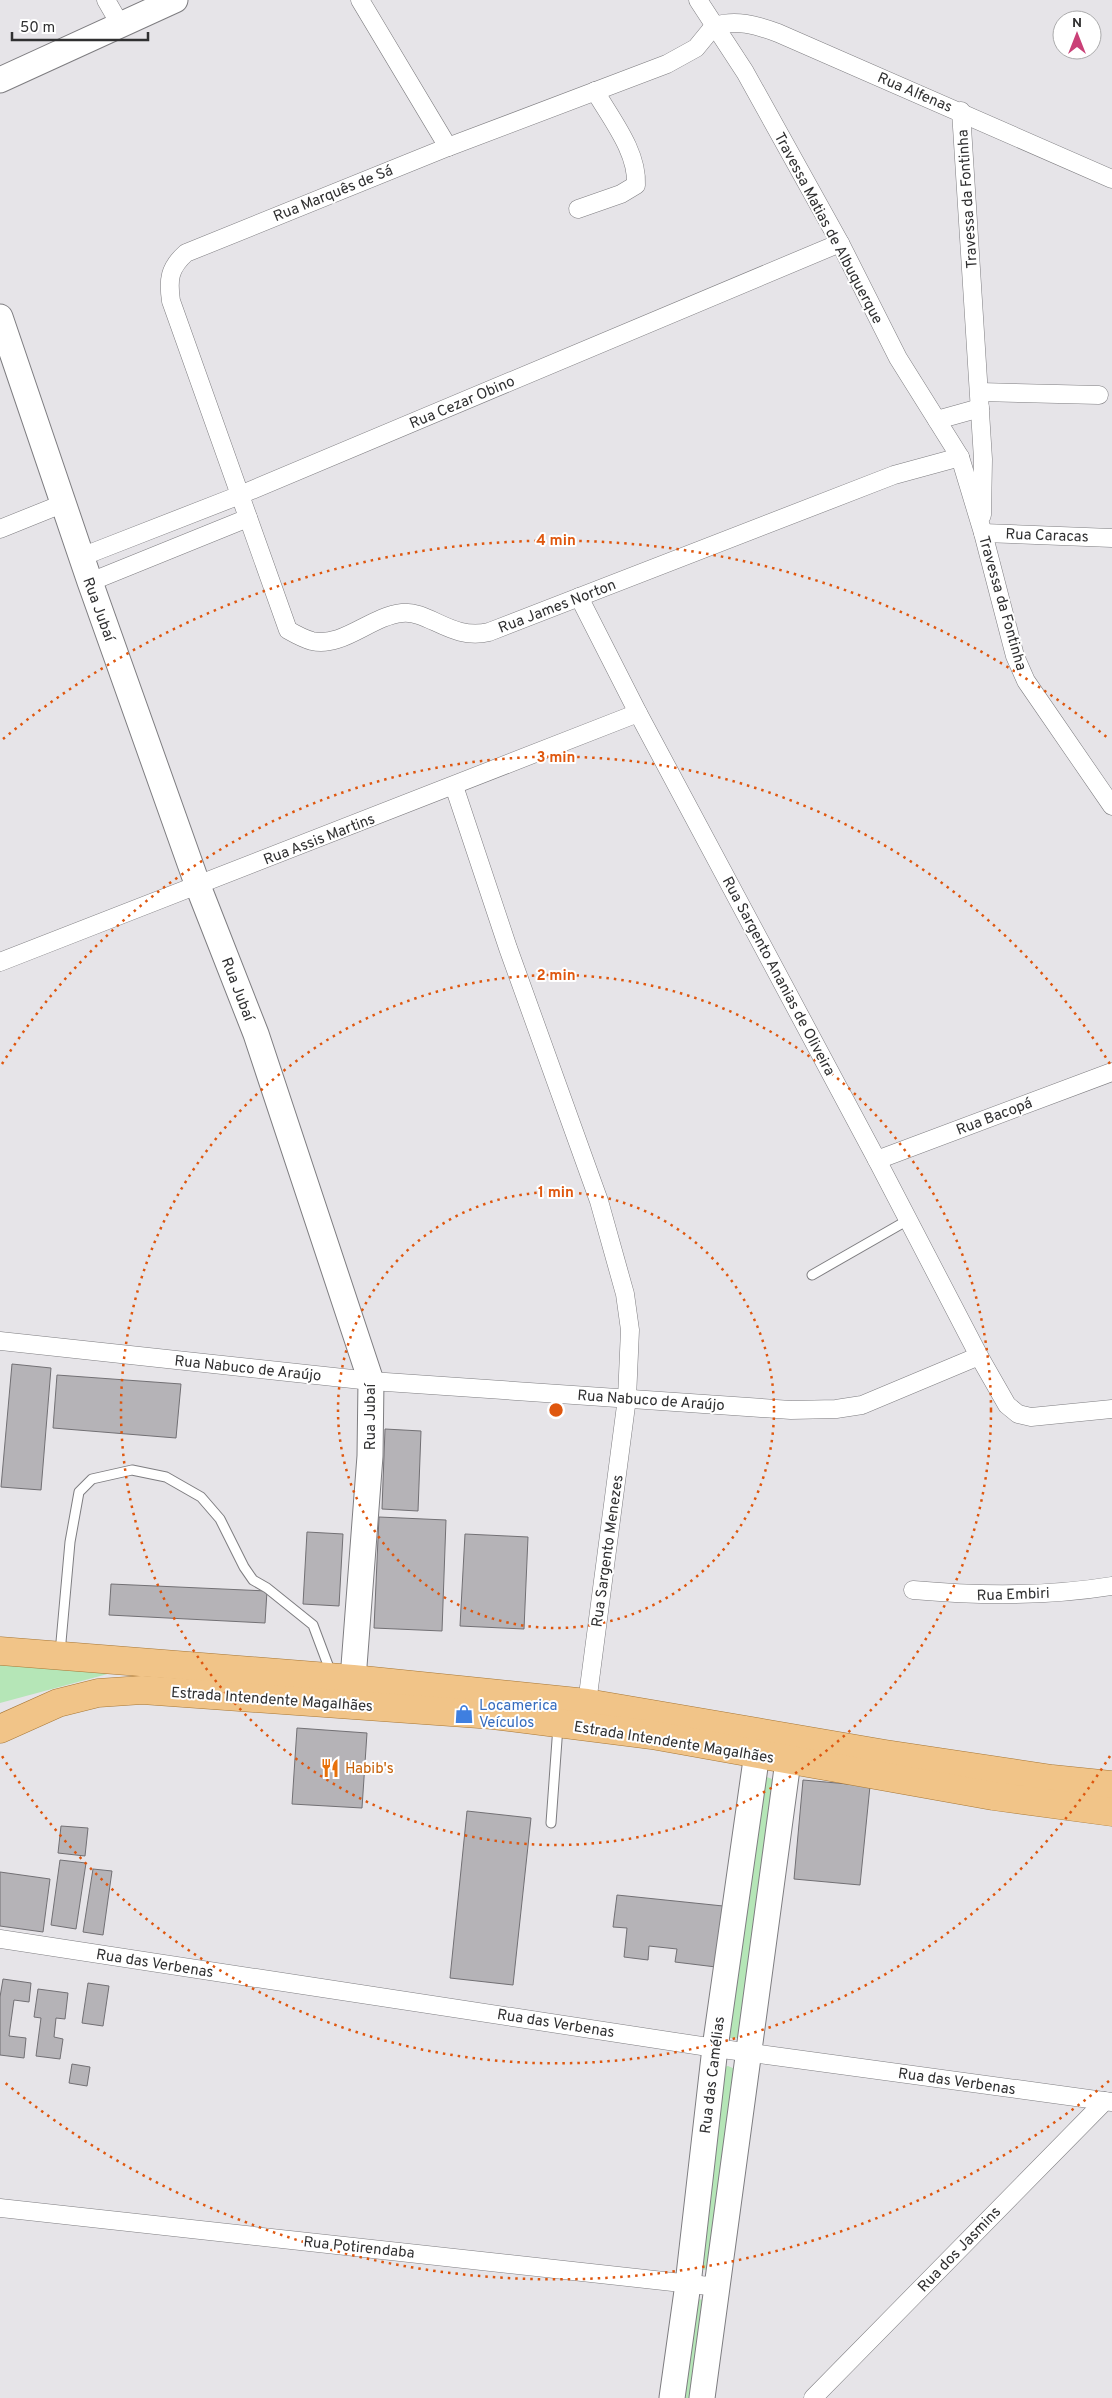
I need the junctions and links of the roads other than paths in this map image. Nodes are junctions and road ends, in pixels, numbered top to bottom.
1 (106, 0) edge
2 (175, 0) edge
3 (360, 0) edge
4 (698, 0) edge
5 (122, 26) junction
6 (714, 26) junction
7 (0, 80) edge
8 (595, 91) junction
9 (961, 111) junction
10 (448, 147) junction
11 (1112, 179) edge
12 (578, 209) dead end
13 (840, 243) junction
14 (0, 317) edge
15 (1099, 395) dead end
16 (980, 400) junction
17 (937, 420) junction
18 (960, 457) junction
19 (240, 495) junction
20 (62, 504) junction
21 (248, 518) junction
22 (981, 528) junction
23 (0, 529) edge
24 (1112, 538) edge
25 (81, 557) junction
26 (90, 582) junction
27 (579, 597) junction
28 (638, 714) junction
29 (454, 786) junction
30 (1112, 806) edge
31 (198, 886) junction
32 (0, 962) edge
33 (1112, 1072) edge
34 (877, 1160) junction
35 (908, 1220) junction
36 (812, 1274) dead end
37 (0, 1341) edge
38 (979, 1356) junction
39 (371, 1381) junction
40 (627, 1398) junction
41 (1112, 1409) edge
42 (1112, 1586) edge
43 (913, 1590) dead end
44 (0, 1651) edge
45 (60, 1656) junction
46 (343, 1679) junction
47 (587, 1703) junction
48 (559, 1723) junction
49 (3, 1727) edge
50 (757, 1753) junction
51 (788, 1761) junction
52 (1112, 1785) edge
53 (1112, 1812) edge
54 (551, 1823) dead end
55 (0, 1939) edge
56 (715, 2048) junction
57 (747, 2052) junction
58 (1108, 2101) edge
59 (0, 2208) edge
60 (688, 2284) junction
61 (718, 2287) junction
62 (672, 2398) edge
63 (702, 2398) edge
64 (813, 2398) edge

1 - 5 street
2 - 5 street
3 - 10 street
4 - 6 street, Travessa Matias de Albuquerque
5 - 7 street
6 - 8 street, Rua Marquês de Sá
6 - 9 street, Rua Alfenas
6 - 13 street, Travessa Matias de Albuquerque
8 - 10 street, Rua Marquês de Sá
8 - 12 street
9 - 11 street, Rua Alfenas
9 - 16 street, Travessa da Fontinha
10 - 19 street, Rua Marquês de Sá
13 - 17 street, Travessa Matias de Albuquerque
13 - 19 street, Rua Cezar Obino
14 - 20 street, Rua Jubaí
15 - 16 street
16 - 17 street
16 - 22 street, Travessa da Fontinha
17 - 18 street, Travessa Matias de Albuquerque
18 - 22 street, Travessa da Fontinha
18 - 27 street, Rua James Norton
19 - 21 street, Rua James Norton
19 - 25 street, Rua Cezar Obino
20 - 23 street
20 - 25 street, Rua Jubaí
21 - 26 street
21 - 27 street, Rua James Norton
22 - 24 street, Rua Caracas
22 - 30 street, Travessa da Fontinha
25 - 26 street, Rua Jubaí
26 - 31 street, Rua Jubaí
27 - 28 street, Rua Sargento Ananias de Oliveira
28 - 29 street, Rua Assis Martins
28 - 34 street, Rua Sargento Ananias de Oliveira
29 - 31 street, Rua Assis Martins
29 - 40 street, Rua Sargento Menezes
31 - 32 street, Rua Assis Martins
31 - 39 street, Rua Jubaí
33 - 34 street, Rua Bacopá
34 - 35 street, Rua Sargento Ananias de Oliveira
35 - 36 lane
35 - 38 street, Rua Sargento Ananias de Oliveira
37 - 39 street, Rua Nabuco de Araújo
38 - 40 street, Rua Nabuco de Araújo
38 - 41 street
39 - 40 street, Rua Nabuco de Araújo
39 - 46 street, Rua Jubaí
40 - 47 street, Rua Sargento Menezes
42 - 43 street, Rua Embiri
44 - 45 main road, Estrada Intendente Magalhães
45 - 46 main road, Estrada Intendente Magalhães
45 - 46 lane
46 - 47 main road, Estrada Intendente Magalhães
47 - 52 main road, Estrada Intendente Magalhães
48 - 49 main road, Estrada Intendente Magalhães
48 - 50 main road, Estrada Intendente Magalhães
48 - 54 lane
50 - 51 main road, Estrada Intendente Magalhães
50 - 56 street, Rua das Camélias
51 - 53 main road, Estrada Intendente Magalhães
51 - 57 street
55 - 56 street, Rua das Verbenas
56 - 57 street, Rua das Verbenas
56 - 60 street, Rua das Camélias
57 - 58 street, Rua das Verbenas
57 - 61 street
58 - 64 street, Rua dos Jasmins
59 - 60 street, Rua Potirendaba
60 - 61 street, Rua Potirendaba
60 - 62 street, Rua das Camélias
61 - 63 street

